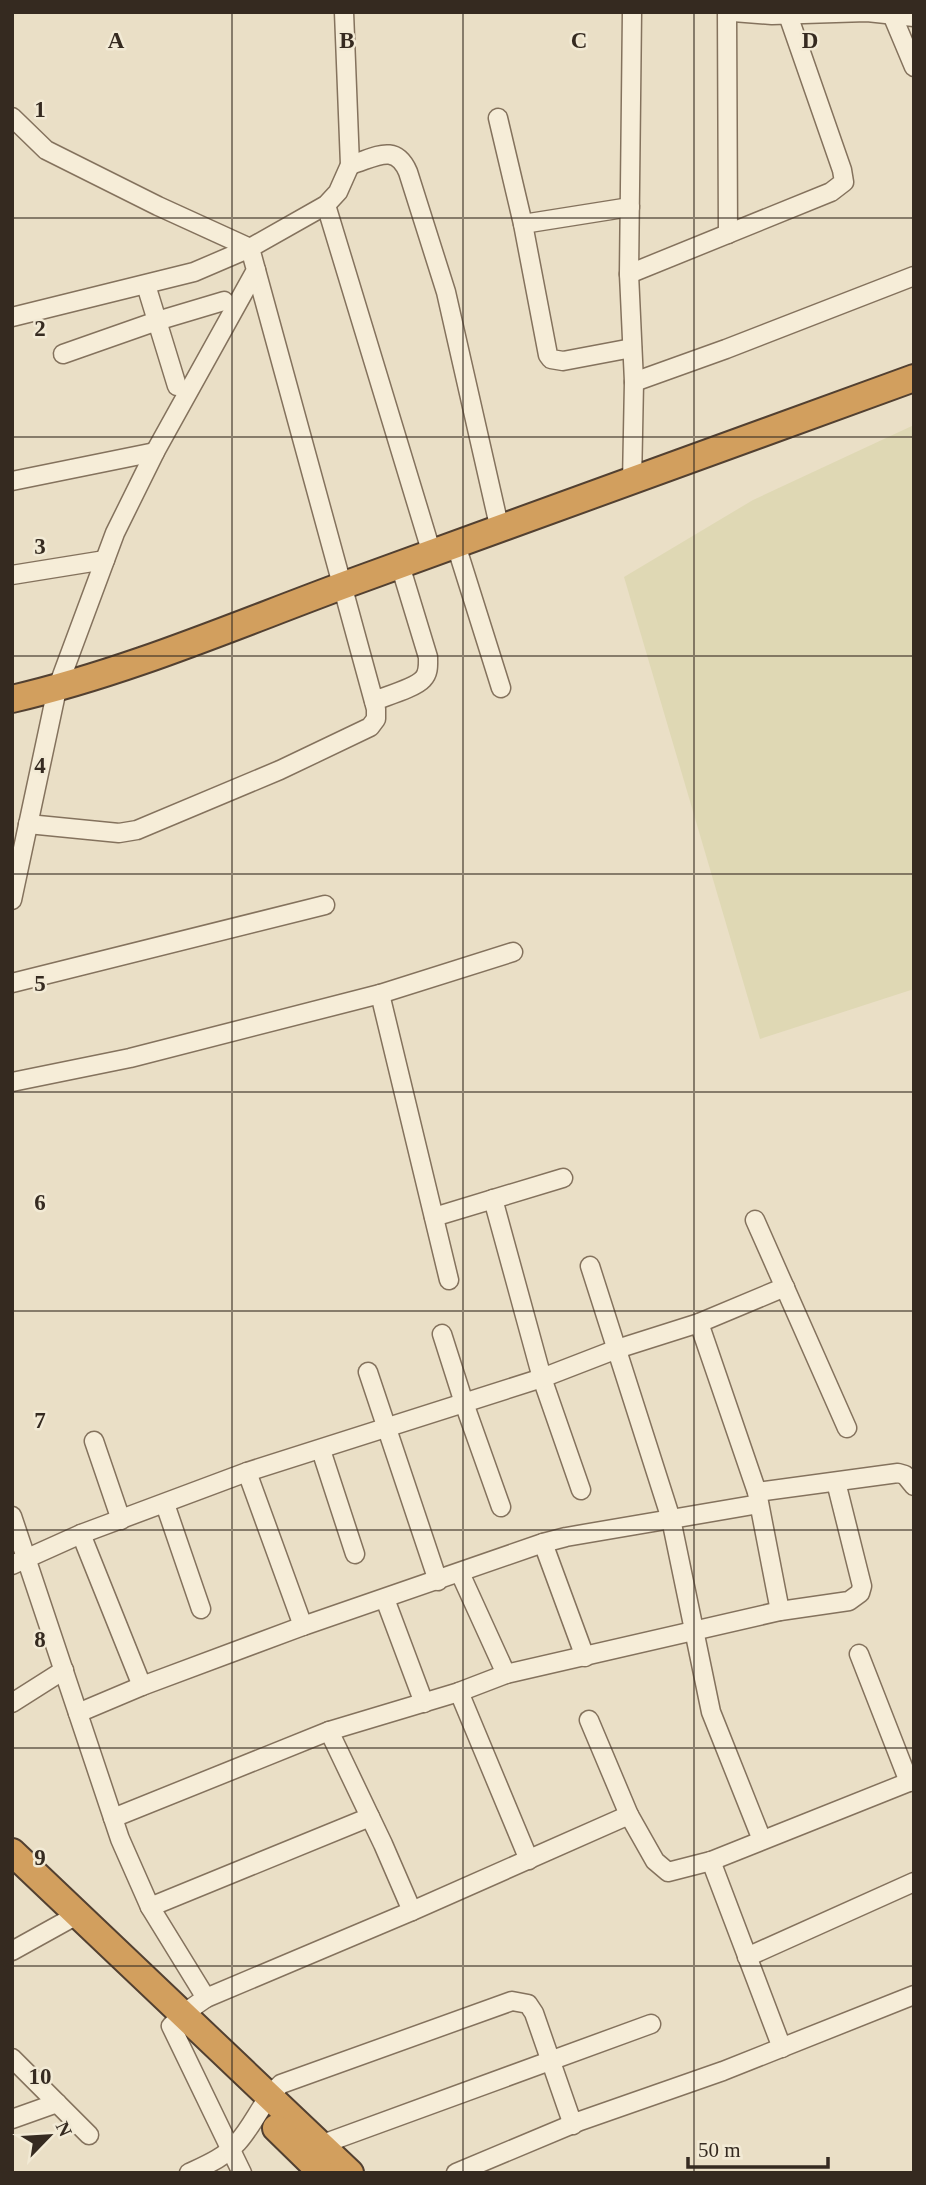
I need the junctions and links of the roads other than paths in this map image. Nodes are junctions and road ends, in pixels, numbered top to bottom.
1 (344, 12) edge
2 (632, 12) edge
3 (727, 12) edge
4 (733, 12) edge
5 (867, 12) edge
6 (777, 14) edge
7 (893, 17) junction
8 (914, 17) edge
9 (914, 67) edge
10 (12, 117) edge
11 (498, 118) dead end
12 (350, 165) junction
13 (326, 205) junction
14 (630, 207) junction
15 (523, 224) junction
16 (728, 234) junction
17 (250, 248) junction
18 (256, 270) junction
19 (629, 274) junction
20 (914, 276) edge
21 (146, 285) junction
22 (224, 301) dead end
23 (12, 317) edge
24 (157, 321) junction
25 (632, 348) junction
26 (63, 354) dead end
27 (914, 378) edge
28 (634, 382) junction
29 (177, 386) dead end
30 (155, 452) junction
31 (12, 481) edge
32 (632, 482) junction
33 (500, 530) junction
34 (444, 550) junction
35 (105, 560) junction
36 (400, 565) junction
37 (12, 575) edge
38 (343, 586) junction
39 (501, 688) dead end
40 (57, 689) junction
41 (12, 699) edge
42 (374, 701) junction
43 (28, 824) junction
44 (12, 900) edge
45 (325, 905) dead end
46 (513, 952) dead end
47 (12, 983) edge
48 (380, 994) junction
49 (12, 1082) edge
50 (563, 1178) dead end
51 (493, 1199) junction
52 (434, 1217) junction
53 (755, 1220) dead end
54 (590, 1266) dead end
55 (449, 1280) dead end
56 (785, 1287) junction
57 (699, 1323) junction
58 (442, 1334) dead end
59 (617, 1349) junction
60 (368, 1372) dead end
61 (542, 1378) junction
62 (464, 1403) junction
63 (847, 1428) dead end
64 (386, 1429) junction
65 (94, 1441) dead end
66 (321, 1450) junction
67 (247, 1472) junction
68 (836, 1482) junction
69 (914, 1486) edge
70 (581, 1490) dead end
71 (758, 1498) junction
72 (165, 1504) junction
73 (501, 1507) dead end
74 (12, 1516) edge
75 (671, 1519) junction
76 (121, 1520) junction
77 (80, 1534) junction
78 (543, 1544) junction
79 (355, 1554) dead end
80 (19, 1562) edge
81 (460, 1573) junction
82 (438, 1581) junction
83 (385, 1599) junction
84 (201, 1609) dead end
85 (780, 1611) junction
86 (303, 1626) junction
87 (695, 1631) junction
88 (859, 1654) dead end
89 (585, 1657) junction
90 (64, 1670) junction
91 (506, 1674) junction
92 (142, 1686) junction
93 (458, 1692) junction
94 (12, 1703) edge
95 (425, 1703) junction
96 (78, 1713) junction
97 (589, 1720) dead end
98 (329, 1731) junction
99 (911, 1781) edge
100 (629, 1815) junction
101 (370, 1817) junction
102 (113, 1818) junction
103 (762, 1840) junction
104 (12, 1852) edge
105 (529, 1860) junction
106 (711, 1861) junction
107 (12, 1876) edge
108 (914, 1882) edge
109 (150, 1907) junction
110 (412, 1911) junction
111 (70, 1920) junction
112 (12, 1951) edge
113 (747, 1957) junction
114 (914, 1995) edge
115 (206, 1998) junction
116 (177, 2020) junction
117 (651, 2024) dead end
118 (782, 2048) junction
119 (12, 2058) edge
120 (551, 2062) junction
121 (57, 2103) junction
122 (264, 2104) junction
123 (12, 2119) edge
124 (573, 2125) junction
125 (89, 2135) dead end
126 (320, 2145) junction
127 (230, 2150) junction
128 (189, 2173) edge
129 (242, 2173) edge
130 (323, 2173) edge
131 (350, 2173) edge
132 (456, 2173) edge

1 - 12 street
2 - 14 street
3 - 16 street
4 - 6 street
5 - 6 street
5 - 7 street
6 - 16 street
7 - 8 street
7 - 9 street
10 - 17 street
11 - 15 street
12 - 13 street
12 - 33 street
13 - 17 street
13 - 34 street
14 - 15 street
14 - 19 street
15 - 25 street
16 - 19 street
17 - 18 street
17 - 21 street
18 - 30 street
18 - 38 street
19 - 25 street
20 - 28 street
21 - 23 street
21 - 24 street
22 - 24 street
24 - 26 street
24 - 29 street
25 - 28 street
27 - 32 highway
28 - 32 street
30 - 31 street
30 - 35 street
32 - 33 highway
33 - 34 highway
34 - 36 highway
34 - 39 street
35 - 37 street
35 - 40 street
36 - 38 highway
36 - 42 street
38 - 40 highway
38 - 42 street
40 - 41 highway
40 - 43 street
42 - 43 street
43 - 44 street
45 - 47 street
46 - 48 street
48 - 49 street
48 - 52 street
50 - 51 street
51 - 52 street
51 - 61 street
52 - 55 street
53 - 56 street
54 - 59 street
56 - 57 street
56 - 63 street
57 - 59 street
57 - 71 street
58 - 62 street
59 - 61 street
59 - 75 street
60 - 64 street
61 - 62 street
61 - 70 street
62 - 64 street
62 - 73 street
64 - 66 street
64 - 82 street
65 - 76 street
66 - 67 street
66 - 79 street
67 - 72 street
67 - 86 street
68 - 69 street
68 - 71 street
68 - 85 street
71 - 75 street
71 - 85 street
72 - 76 street
72 - 84 street
74 - 80 street
75 - 78 street
75 - 87 street
76 - 77 street
77 - 80 street
77 - 92 street
78 - 81 street
78 - 89 street
80 - 90 street
81 - 82 street
81 - 91 street
82 - 83 street
83 - 86 street
83 - 95 street
85 - 87 street
86 - 92 street
87 - 89 street
87 - 103 street
88 - 99 street
89 - 91 street
90 - 94 street
90 - 96 street
91 - 93 street
92 - 96 street
93 - 95 street
93 - 105 street
95 - 98 street
96 - 102 street
97 - 100 street
98 - 101 street
98 - 102 street
99 - 103 street
100 - 105 street
100 - 106 street
101 - 109 street
101 - 110 street
102 - 109 street
103 - 106 street
104 - 111 highway
105 - 110 street
106 - 113 street
107 - 111 highway
108 - 113 street
109 - 115 street
110 - 115 street
111 - 112 street
111 - 116 highway
113 - 118 street
114 - 118 street
115 - 116 street
116 - 122 highway
116 - 127 street
117 - 120 street
118 - 124 street
119 - 121 street
120 - 122 street
120 - 124 street
120 - 126 street
121 - 123 street
121 - 125 street
122 - 126 highway
122 - 127 street
122 - 130 highway
124 - 132 street
126 - 131 highway
127 - 128 street
127 - 129 street

